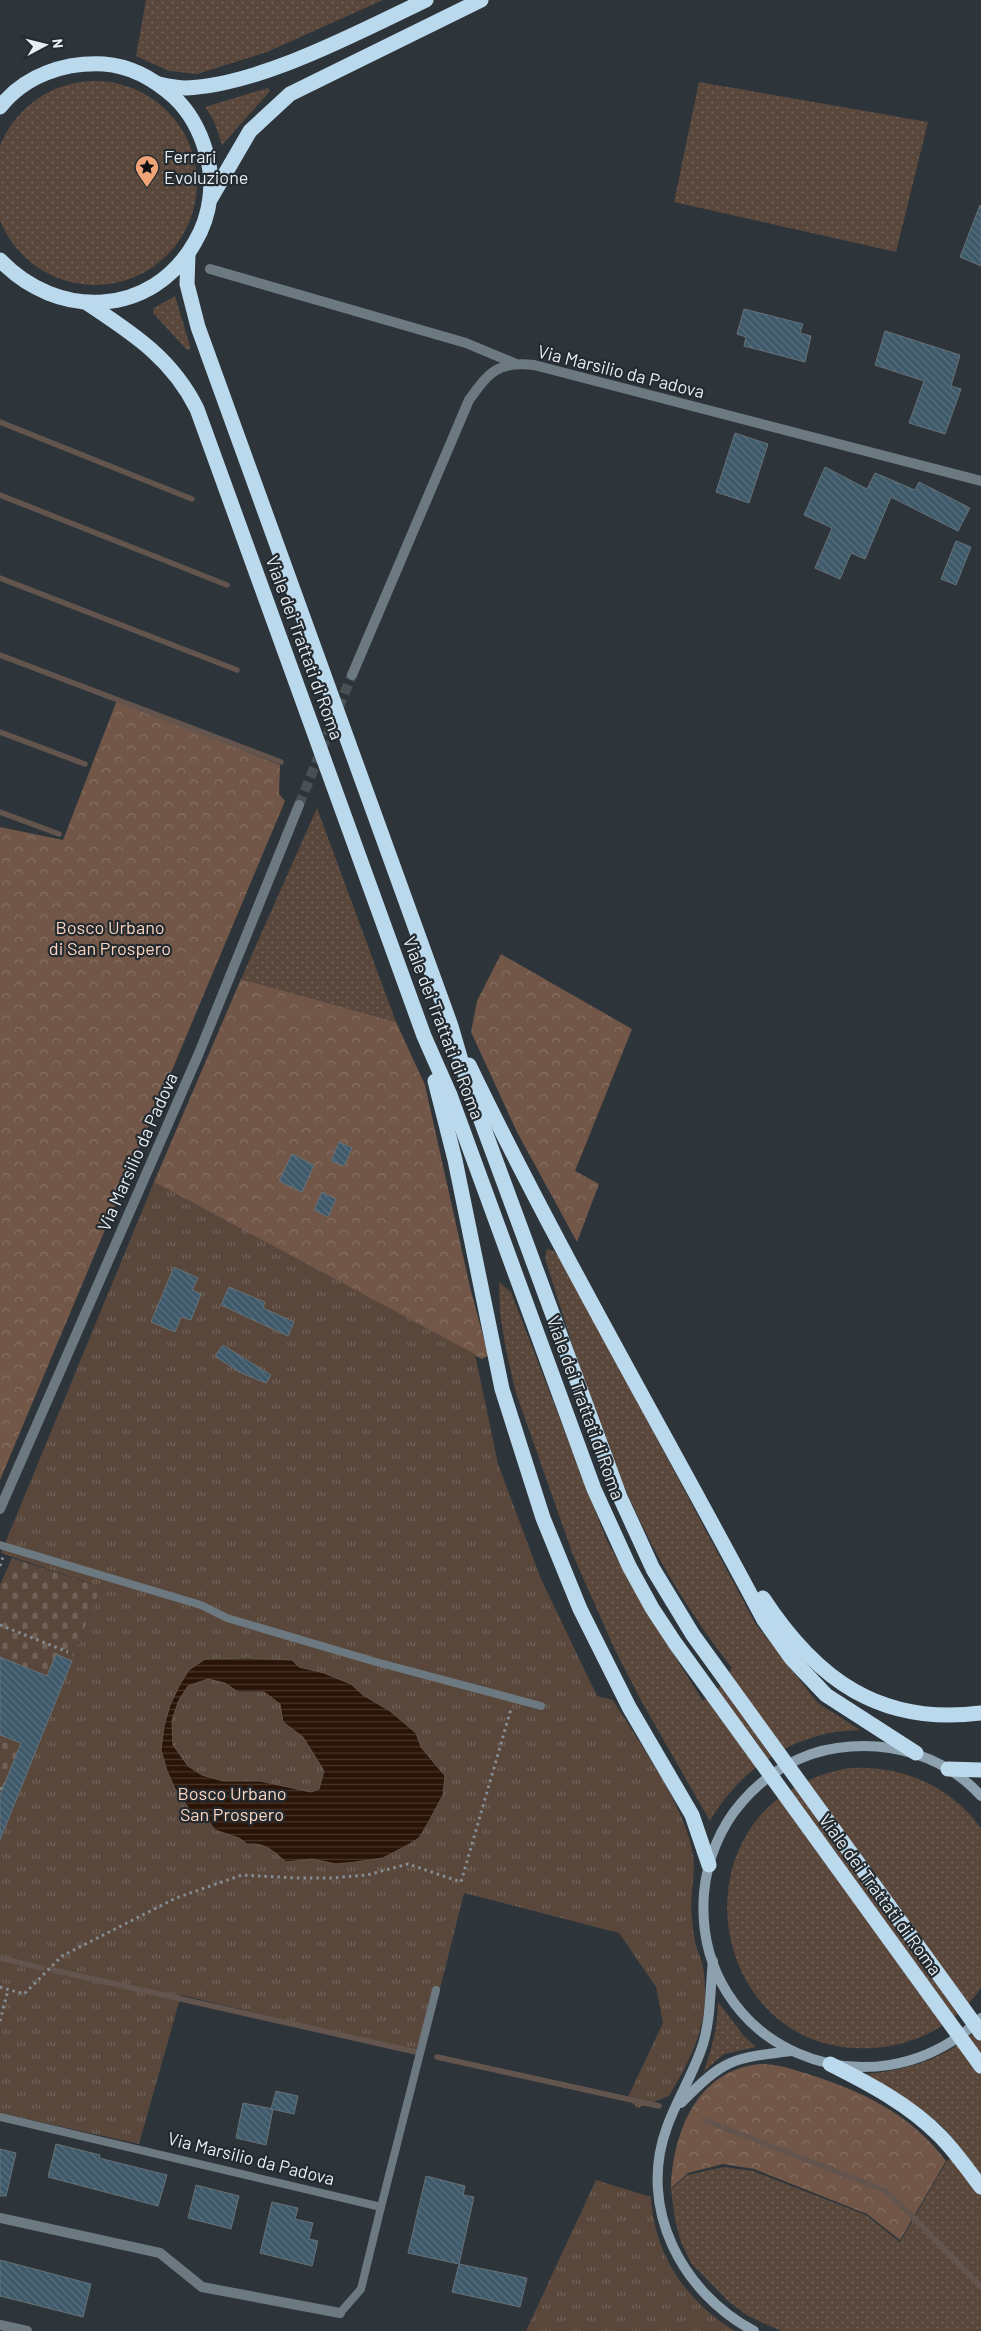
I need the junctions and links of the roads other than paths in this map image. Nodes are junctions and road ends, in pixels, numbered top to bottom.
1 (426, 0) edge
2 (481, 0) edge
3 (159, 84) junction
4 (0, 107) edge
5 (210, 199) junction
6 (188, 255) junction
7 (0, 260) edge
8 (210, 269) dead end
9 (87, 303) junction
10 (514, 363) junction
11 (981, 481) edge
12 (352, 675) tunnel mouth
13 (299, 805) tunnel mouth
14 (451, 1026) junction
15 (424, 1036) junction
16 (703, 1504) junction
17 (0, 1509) edge
18 (0, 1545) edge
19 (541, 1706) dead end
20 (981, 1713) edge
21 (916, 1754) junction
22 (948, 1769) junction
23 (981, 1770) edge
24 (981, 1796) edge
25 (709, 1865) junction
26 (713, 1960) junction
27 (436, 1990) dead end
28 (981, 2018) edge
29 (981, 2033) edge
30 (792, 2051) junction
31 (830, 2064) junction
32 (981, 2066) edge
33 (676, 2107) junction
34 (0, 2117) edge
35 (981, 2187) edge
36 (381, 2206) junction
37 (0, 2218) edge
38 (340, 2313) joint
39 (0, 2325) edge
40 (27, 2331) edge
41 (754, 2331) edge

1 - 3 highway
2 - 5 highway
3 - 4 highway
3 - 5 highway
5 - 6 highway
6 - 9 highway
6 - 14 highway, Viale dei Trattati di Roma
7 - 9 highway
8 - 10 street
9 - 15 highway, Viale dei Trattati di Roma
10 - 11 street, Via Marsilio da Padova
10 - 12 street, Via Marsilio da Padova
13 - 17 street, Via Marsilio da Padova
14 - 16 highway
14 - 29 highway, Viale dei Trattati di Roma
15 - 25 highway
15 - 32 highway, Viale dei Trattati di Roma
16 - 20 highway
16 - 21 highway
18 - 19 lane
21 - 22 street
21 - 25 street
22 - 23 highway
22 - 24 street
25 - 26 street
26 - 30 street
26 - 33 street
27 - 36 lane
28 - 31 street
30 - 31 street
30 - 33 street
31 - 35 highway
33 - 41 street
34 - 36 lane, Via Marsilio da Padova
36 - 38 lane
37 - 38 street
39 - 40 street

